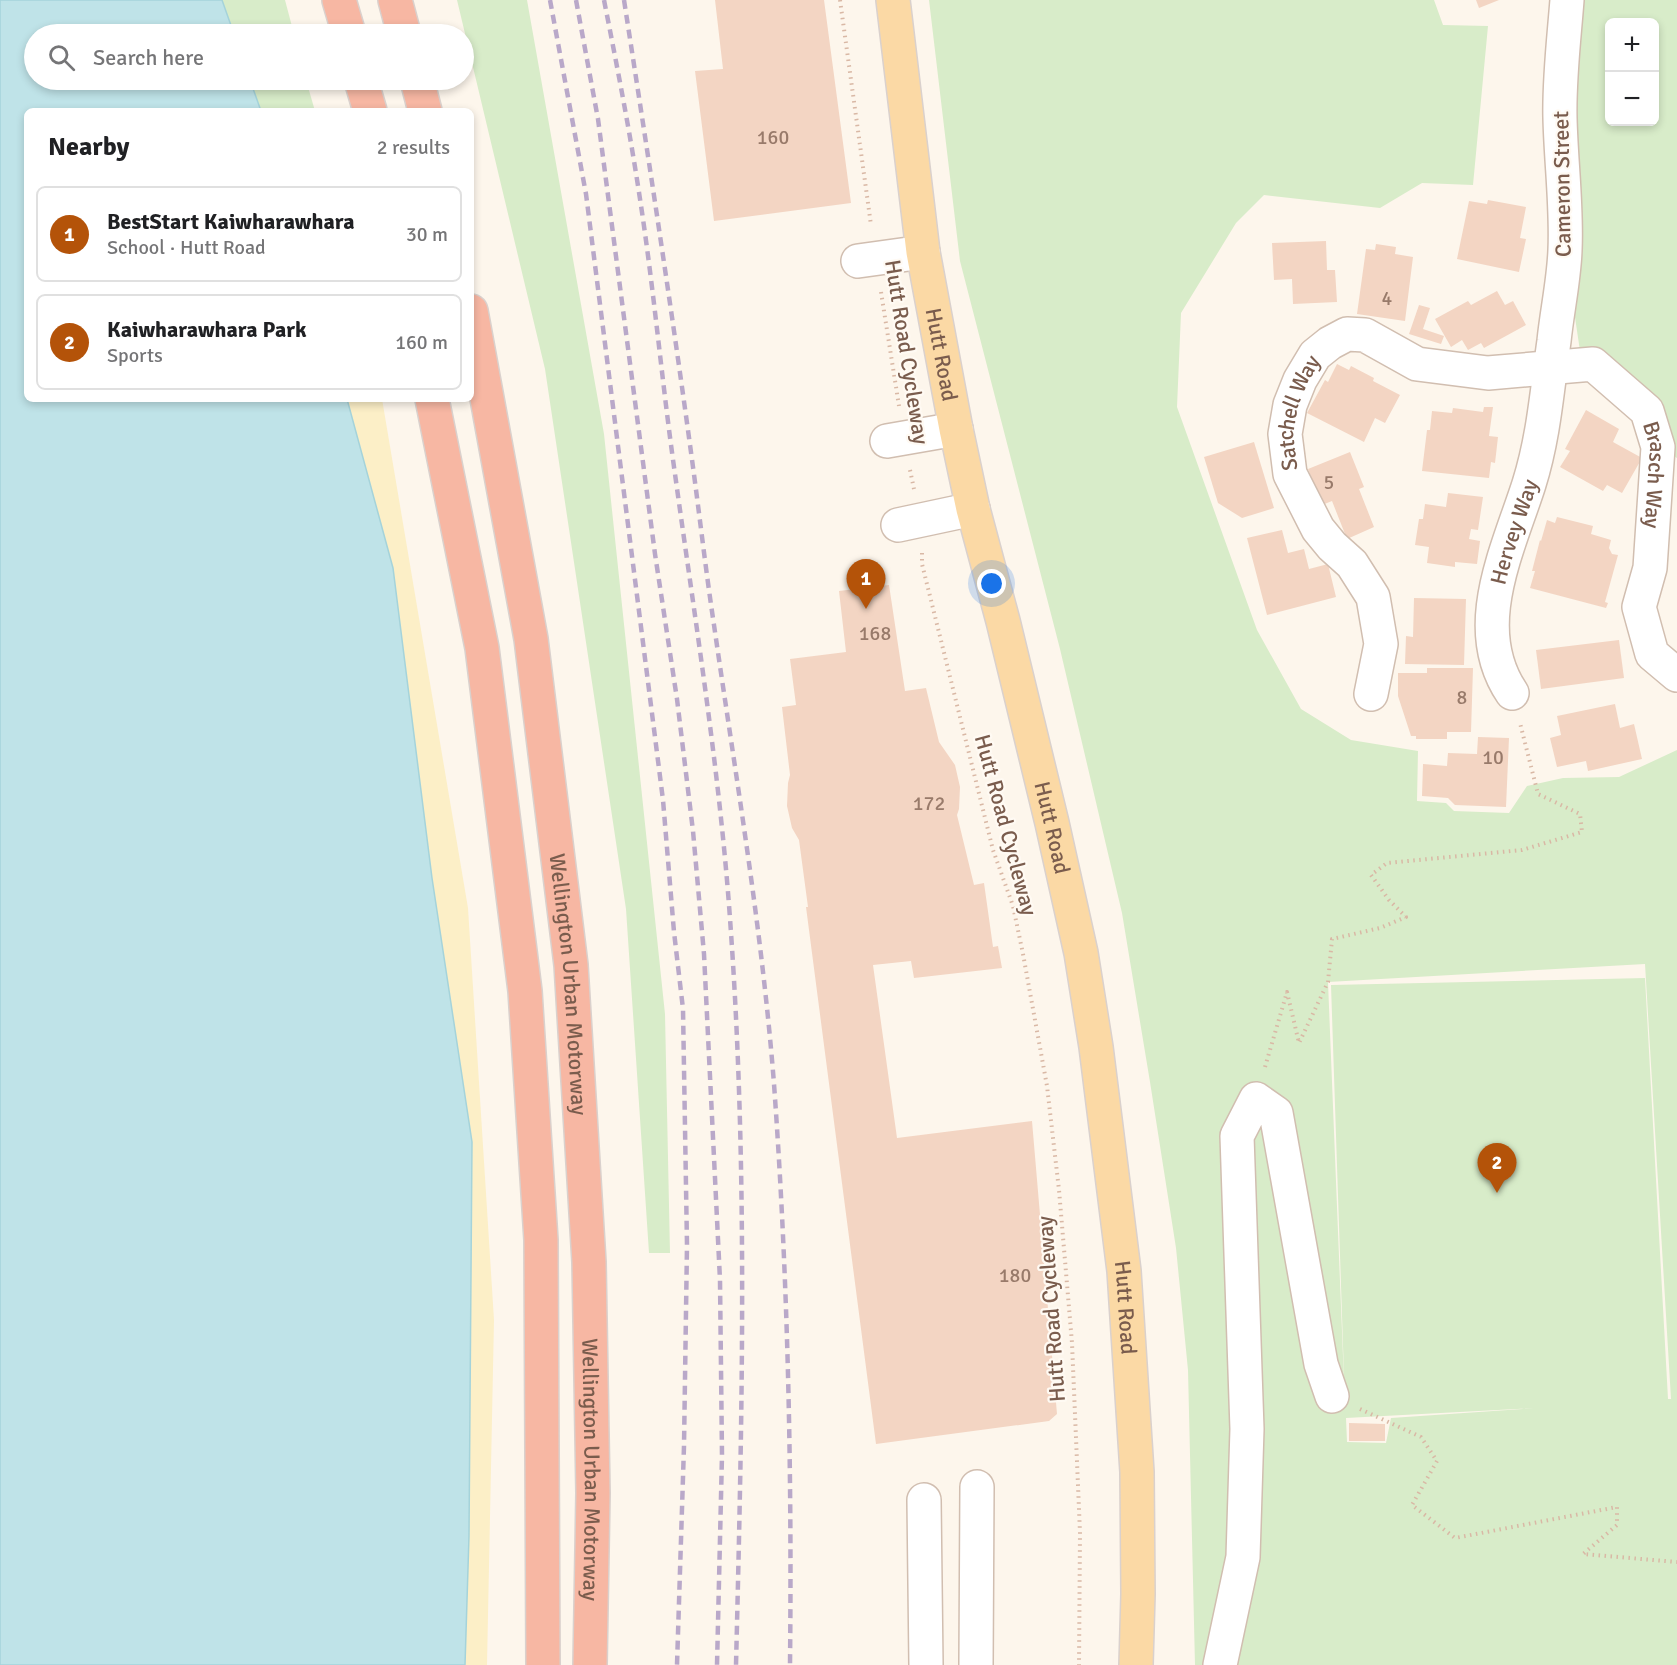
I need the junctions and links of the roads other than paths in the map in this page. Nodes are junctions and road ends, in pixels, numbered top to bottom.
1 (339, 0) edge
2 (395, 0) edge
3 (893, 0) edge
4 (1567, 0) edge
5 (346, 24) edge
6 (401, 24) edge
7 (364, 90) edge
8 (420, 90) edge
9 (369, 108) edge
10 (424, 108) edge
11 (923, 252) junction
12 (866, 260) road end
13 (474, 327) edge
14 (1550, 367) junction
15 (433, 402) edge
16 (956, 429) junction
17 (895, 439) road end
18 (973, 509) junction
19 (909, 522) road end
20 (1677, 675) edge
21 (1512, 693) road end
22 (1371, 694) dead end
23 (1332, 1396) road end
24 (977, 1487) dead end
25 (924, 1500) dead end
26 (543, 1665) edge
27 (590, 1665) edge
28 (926, 1665) edge
29 (976, 1665) edge
30 (1136, 1665) edge
31 (1220, 1665) edge

1 - 5 highway
2 - 6 highway
3 - 11 main road, Hutt Road
4 - 14 street, Cameron Street
7 - 9 highway
8 - 10 highway
11 - 12 street
11 - 16 main road, Hutt Road
13 - 27 highway, Wellington Urban Motorway
14 - 20 street, Brasch Way
14 - 21 street, Hervey Way
14 - 22 street, Satchell Way
15 - 26 highway, Wellington Urban Motorway
16 - 17 street
16 - 18 main road, Hutt Road
18 - 19 street
18 - 30 main road, Hutt Road
23 - 31 street
24 - 29 street
25 - 28 street

